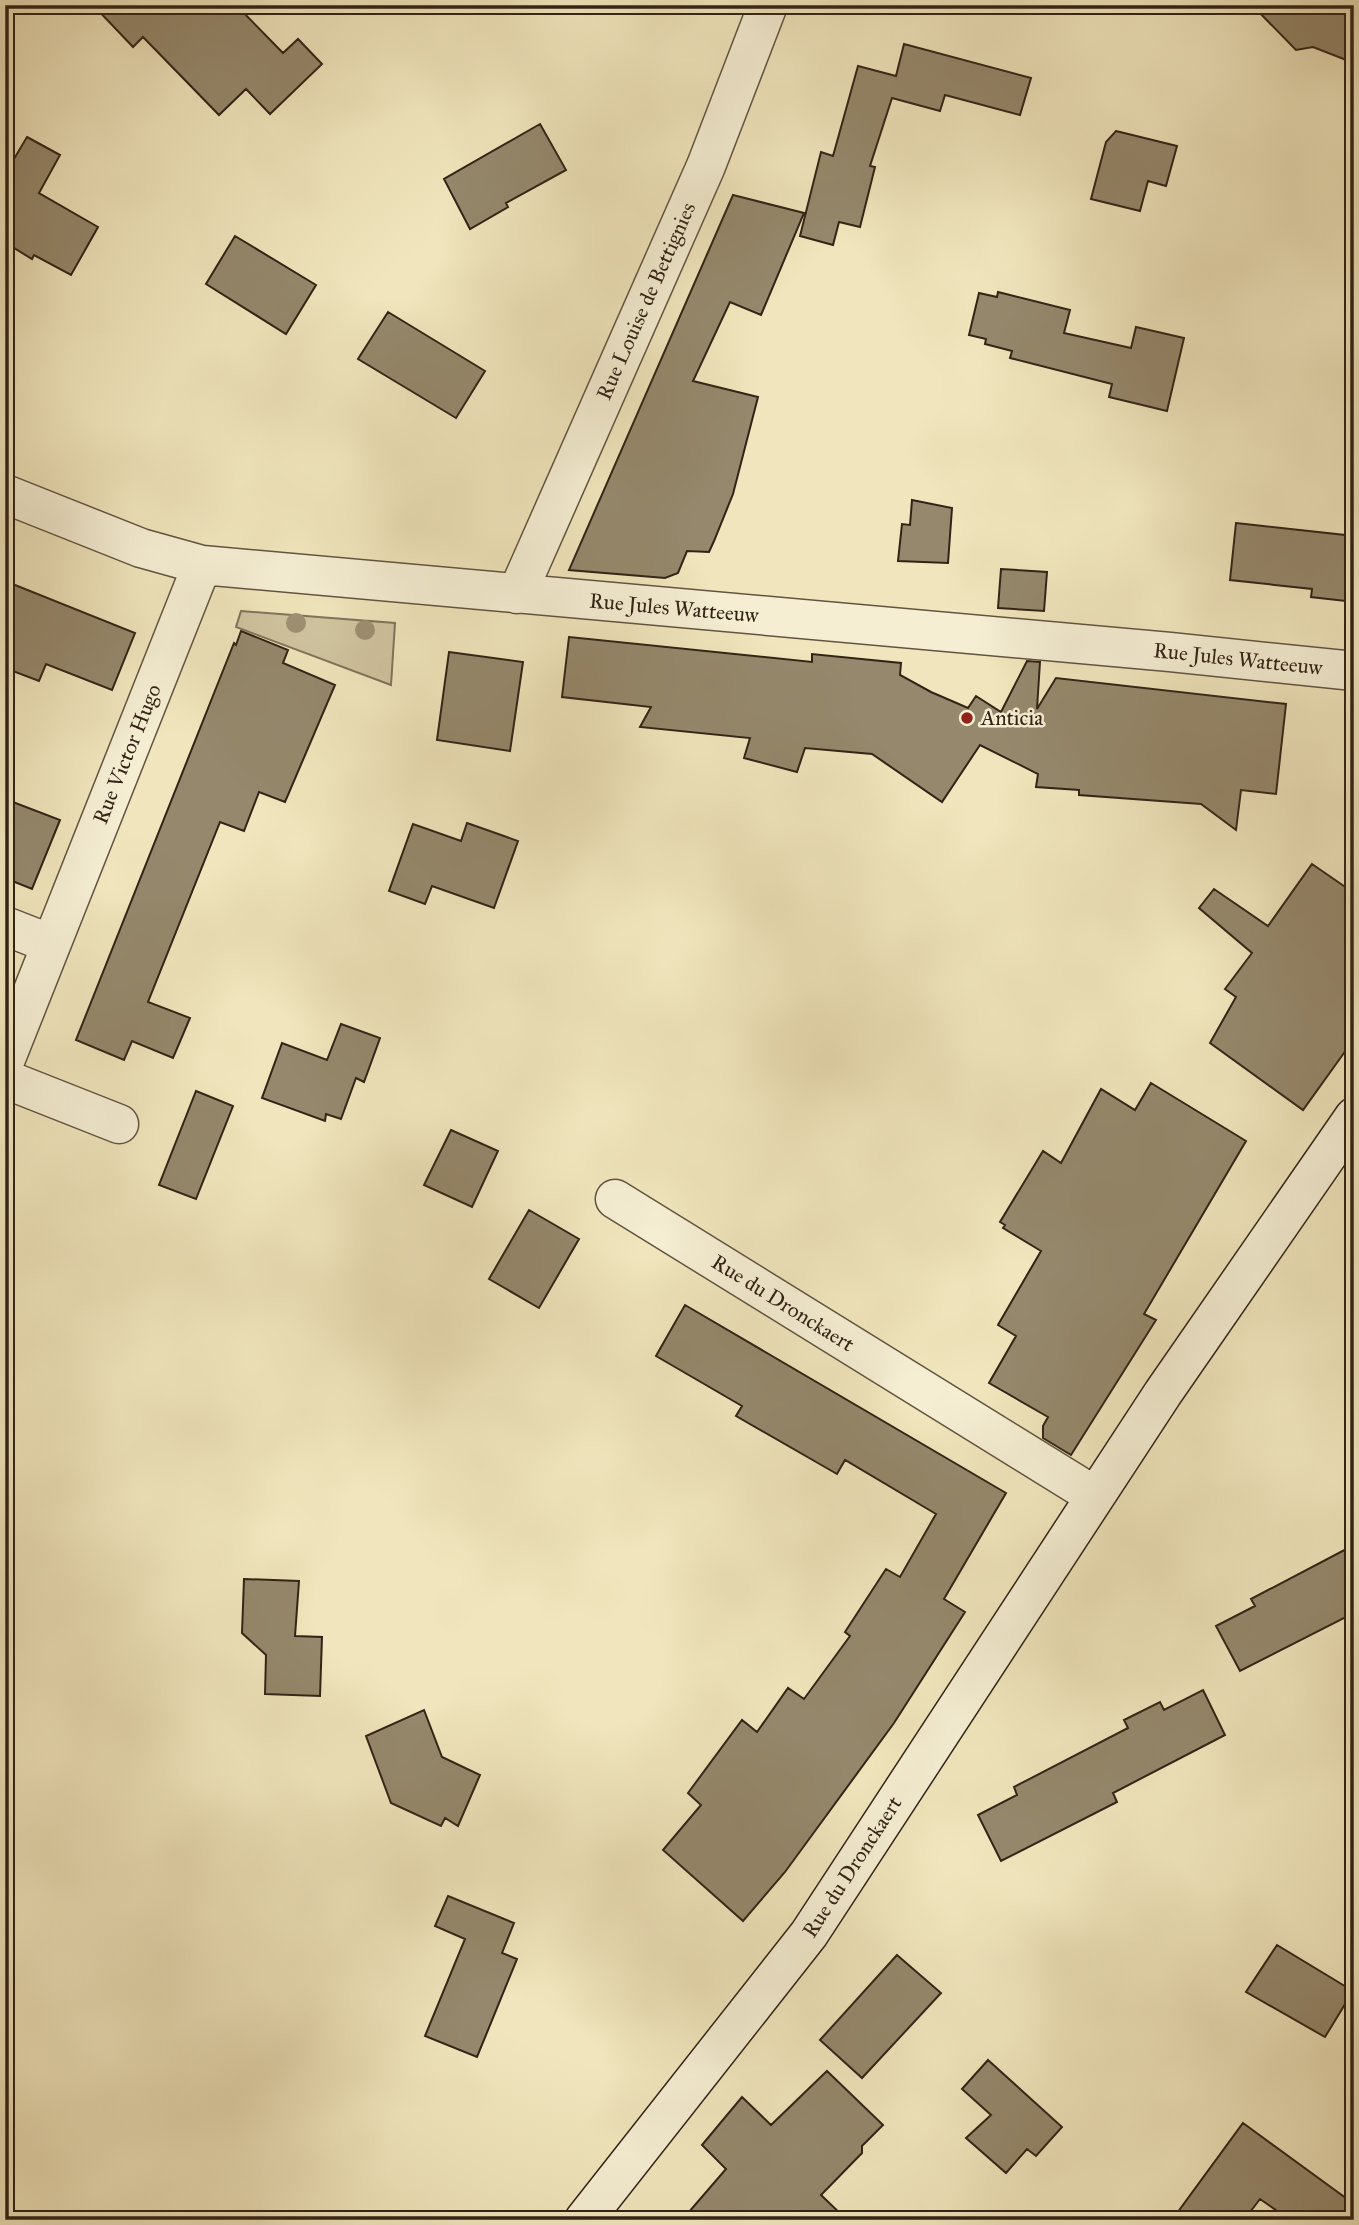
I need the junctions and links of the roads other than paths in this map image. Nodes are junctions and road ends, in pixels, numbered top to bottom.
1 (768, 5) edge
2 (5, 494) edge
3 (202, 565) junction
4 (517, 594) junction
5 (1354, 671) edge
6 (5, 926) edge
7 (51, 944) junction
8 (5, 1061) edge
9 (5, 1079) edge
10 (1354, 1117) edge
11 (119, 1125) dead end
12 (615, 1199) dead end
13 (1095, 1496) junction
14 (584, 2220) edge

1 - 4 street, Rue Louise de Bettignies
2 - 3 street, Rue Jules Watteeuw
3 - 4 street, Rue Jules Watteeuw
3 - 7 street, Rue Victor Hugo
4 - 5 street, Rue Jules Watteeuw
6 - 7 street
7 - 8 street, Rue Victor Hugo
9 - 11 street
10 - 13 street, Rue du Dronckaert
12 - 13 street, Rue du Dronckaert
13 - 14 street, Rue du Dronckaert

